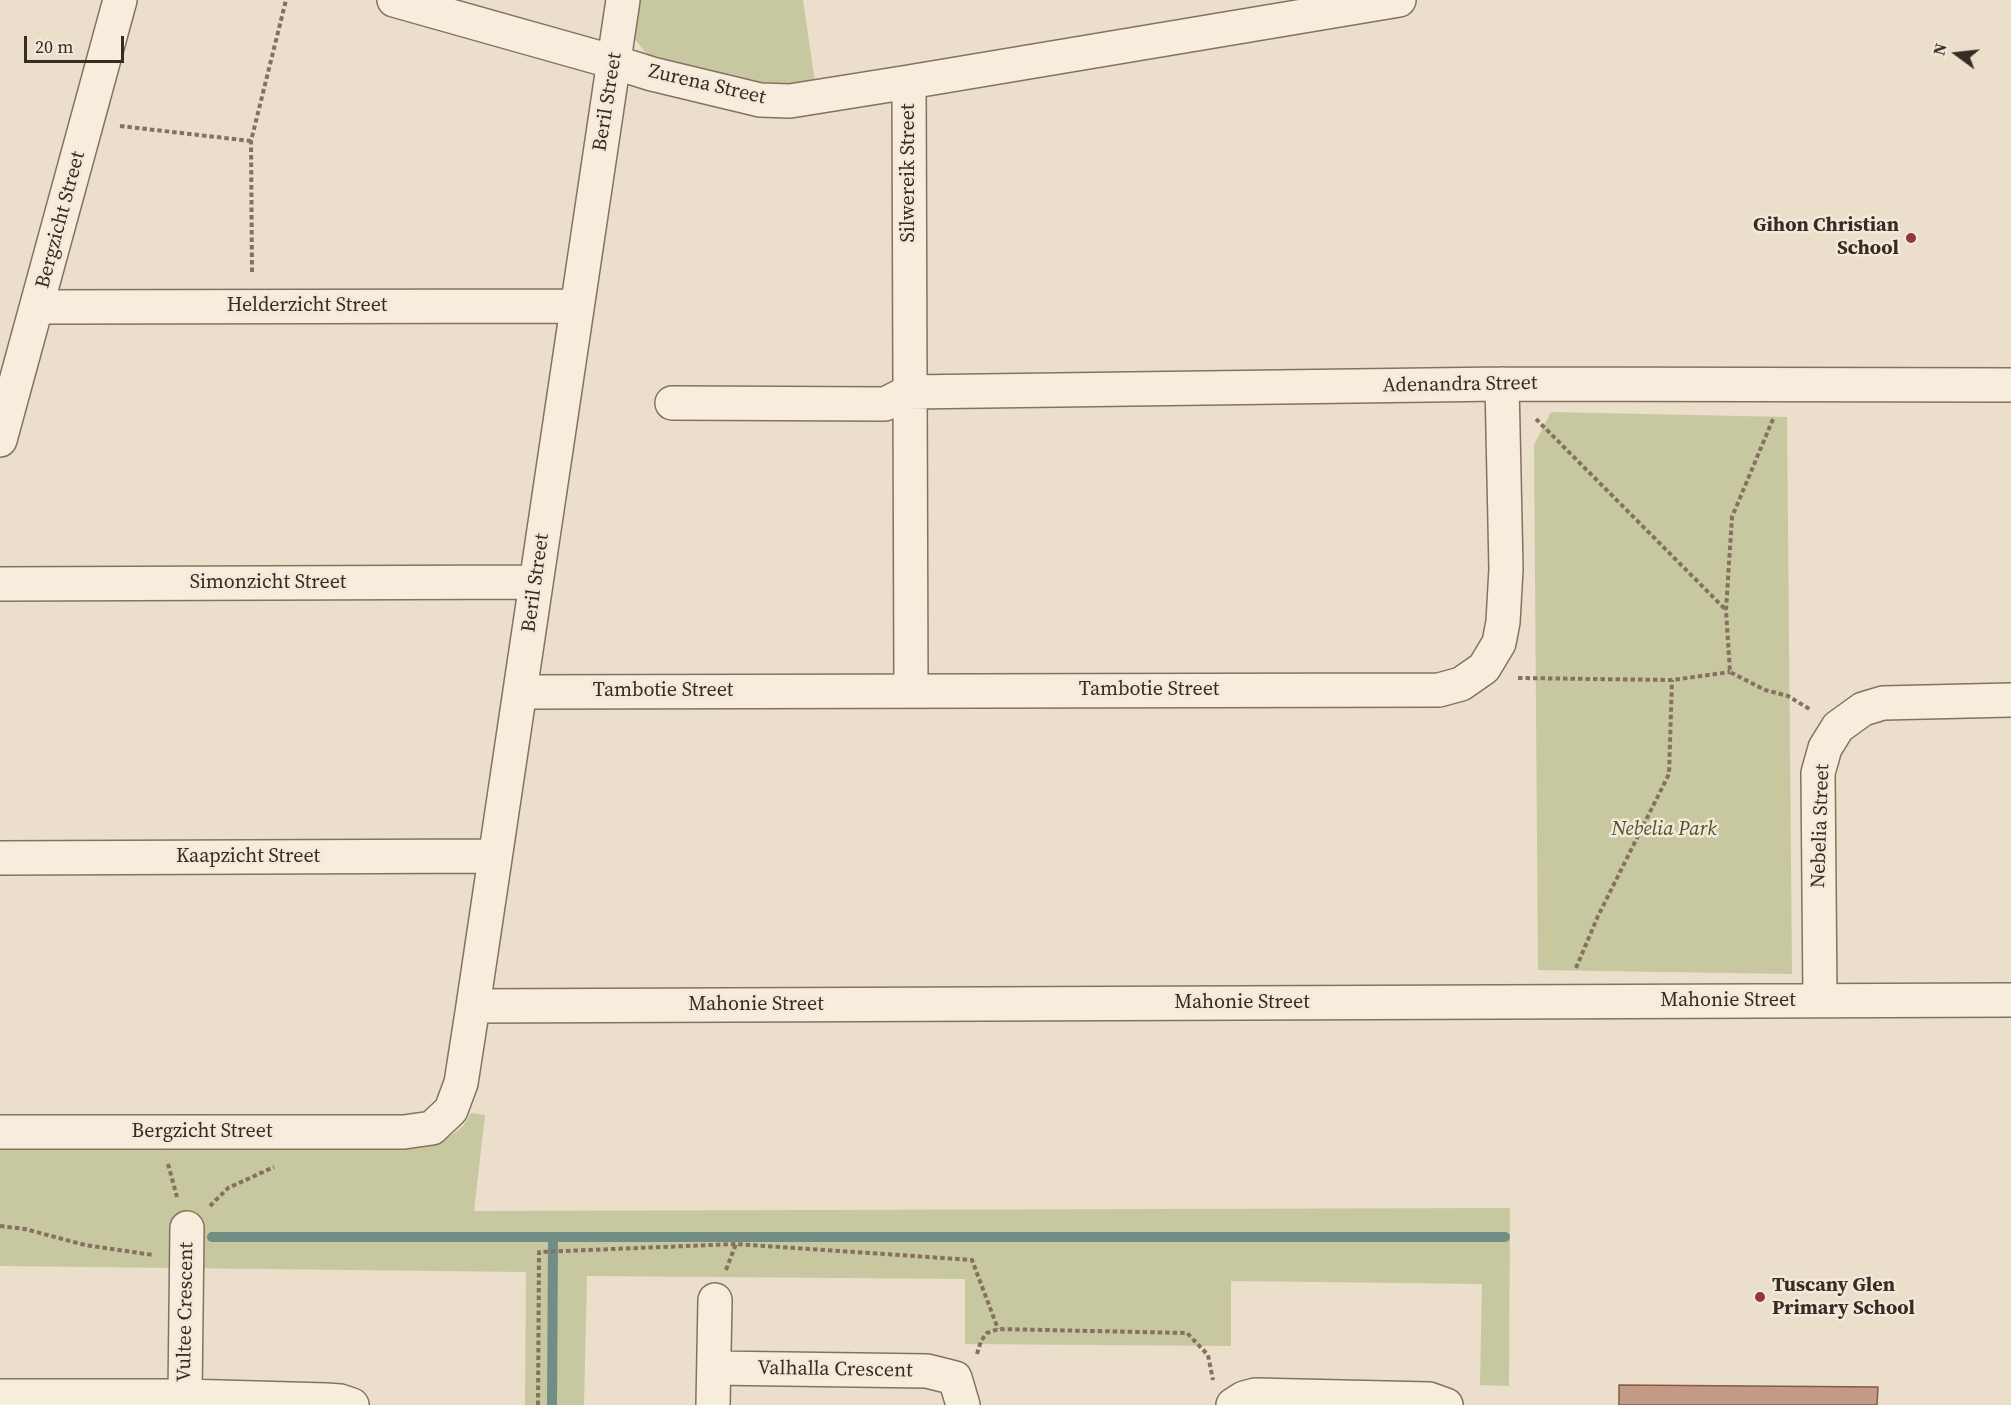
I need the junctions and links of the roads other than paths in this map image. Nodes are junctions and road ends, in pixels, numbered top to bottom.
1 (120, 0) edge
2 (394, 0) edge
3 (623, 0) edge
4 (1399, 0) edge
5 (614, 62) junction
6 (909, 82) junction
7 (577, 306) junction
8 (37, 307) junction
9 (1502, 384) junction
10 (2011, 385) edge
11 (909, 392) junction
12 (672, 403) dead end
13 (0, 440) edge
14 (536, 582) junction
15 (0, 584) edge
16 (911, 690) junction
17 (520, 692) junction
18 (2011, 700) edge
19 (495, 856) junction
20 (0, 858) edge
21 (2011, 999) edge
22 (1820, 1000) junction
23 (473, 1006) junction
24 (0, 1132) edge
25 (404, 1132) joint
26 (187, 1228) road end
27 (715, 1300) road end
28 (714, 1368) junction
29 (959, 1392) edge
30 (1224, 1395) edge
31 (0, 1396) edge
32 (185, 1396) junction
33 (352, 1405) edge
34 (713, 1405) edge
35 (1446, 1405) edge

1 - 8 street, Bergzicht Street
2 - 5 street
3 - 5 street, Beril Street
4 - 6 street, Silwereik Street
5 - 6 street, Zurena Street
5 - 7 street, Beril Street
6 - 11 street, Silwereik Street
7 - 8 street, Helderzicht Street
7 - 14 street, Beril Street
8 - 13 street, Bergzicht Street
9 - 10 street, Adenandra Street
9 - 11 street, Adenandra Street
9 - 16 street, Tambotie Street
11 - 12 street
11 - 16 street, Silwereik Street
14 - 15 street, Simonzicht Street
14 - 17 street, Beril Street
16 - 17 street, Tambotie Street
17 - 19 street, Beril Street
18 - 22 street, Nebelia Street
19 - 20 street, Kaapzicht Street
19 - 23 street, Beril Street
21 - 22 street, Mahonie Street
22 - 23 street, Mahonie Street
23 - 25 street, Beril Street
24 - 25 street, Bergzicht Street
26 - 32 street, Vultee Crescent
27 - 28 street
28 - 29 street, Valhalla Crescent
28 - 34 street
30 - 35 street
31 - 32 street, Vultee Crescent
32 - 33 street, Vultee Crescent

